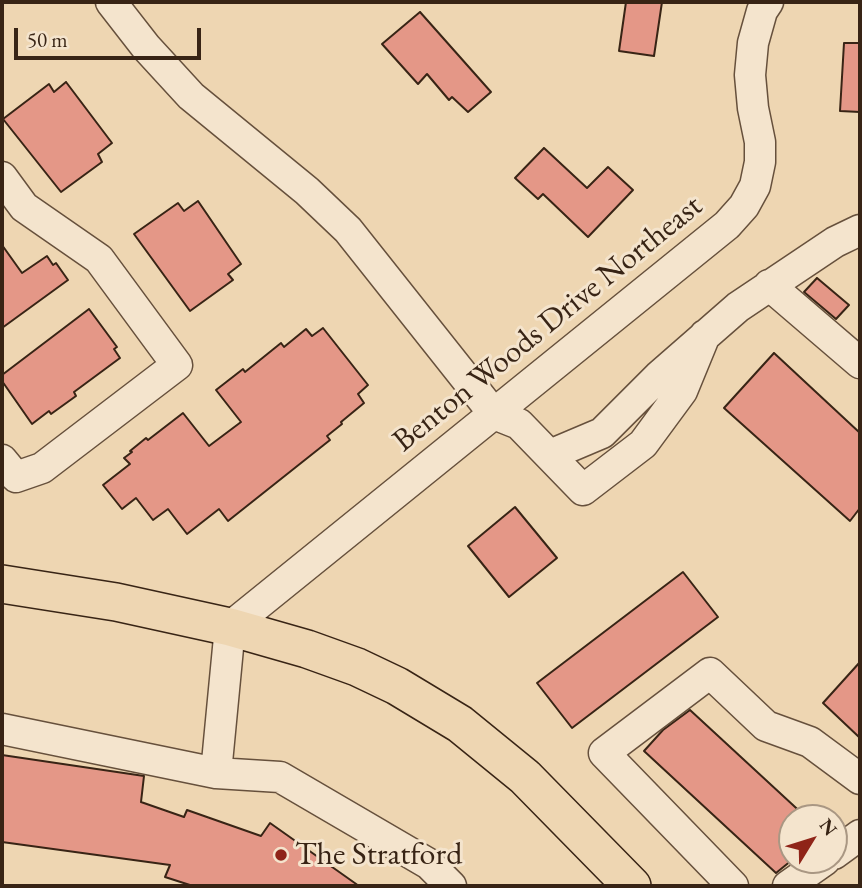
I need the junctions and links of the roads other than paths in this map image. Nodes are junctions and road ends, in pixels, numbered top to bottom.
1 (111, 2) edge
2 (768, 2) edge
3 (2, 177) edge
4 (860, 230) edge
5 (769, 285) junction
6 (705, 335) junction
7 (860, 363) edge
8 (494, 414) junction
9 (550, 455) junction
10 (2, 460) edge
11 (2, 584) edge
12 (230, 627) junction
13 (2, 729) edge
14 (216, 772) junction
15 (860, 779) edge
16 (805, 874) edge
17 (451, 886) edge
18 (632, 886) edge
19 (733, 886) edge
20 (788, 886) edge

1 - 8 street
2 - 8 street, Benton Woods Drive Northeast
3 - 10 street
4 - 5 street
5 - 6 street
5 - 7 street
6 - 9 street
6 - 9 street
8 - 9 street
8 - 12 street, Benton Woods Drive Northeast
11 - 12 main road
12 - 14 street
12 - 18 main road
13 - 14 street
14 - 17 street
15 - 19 street
16 - 20 street

